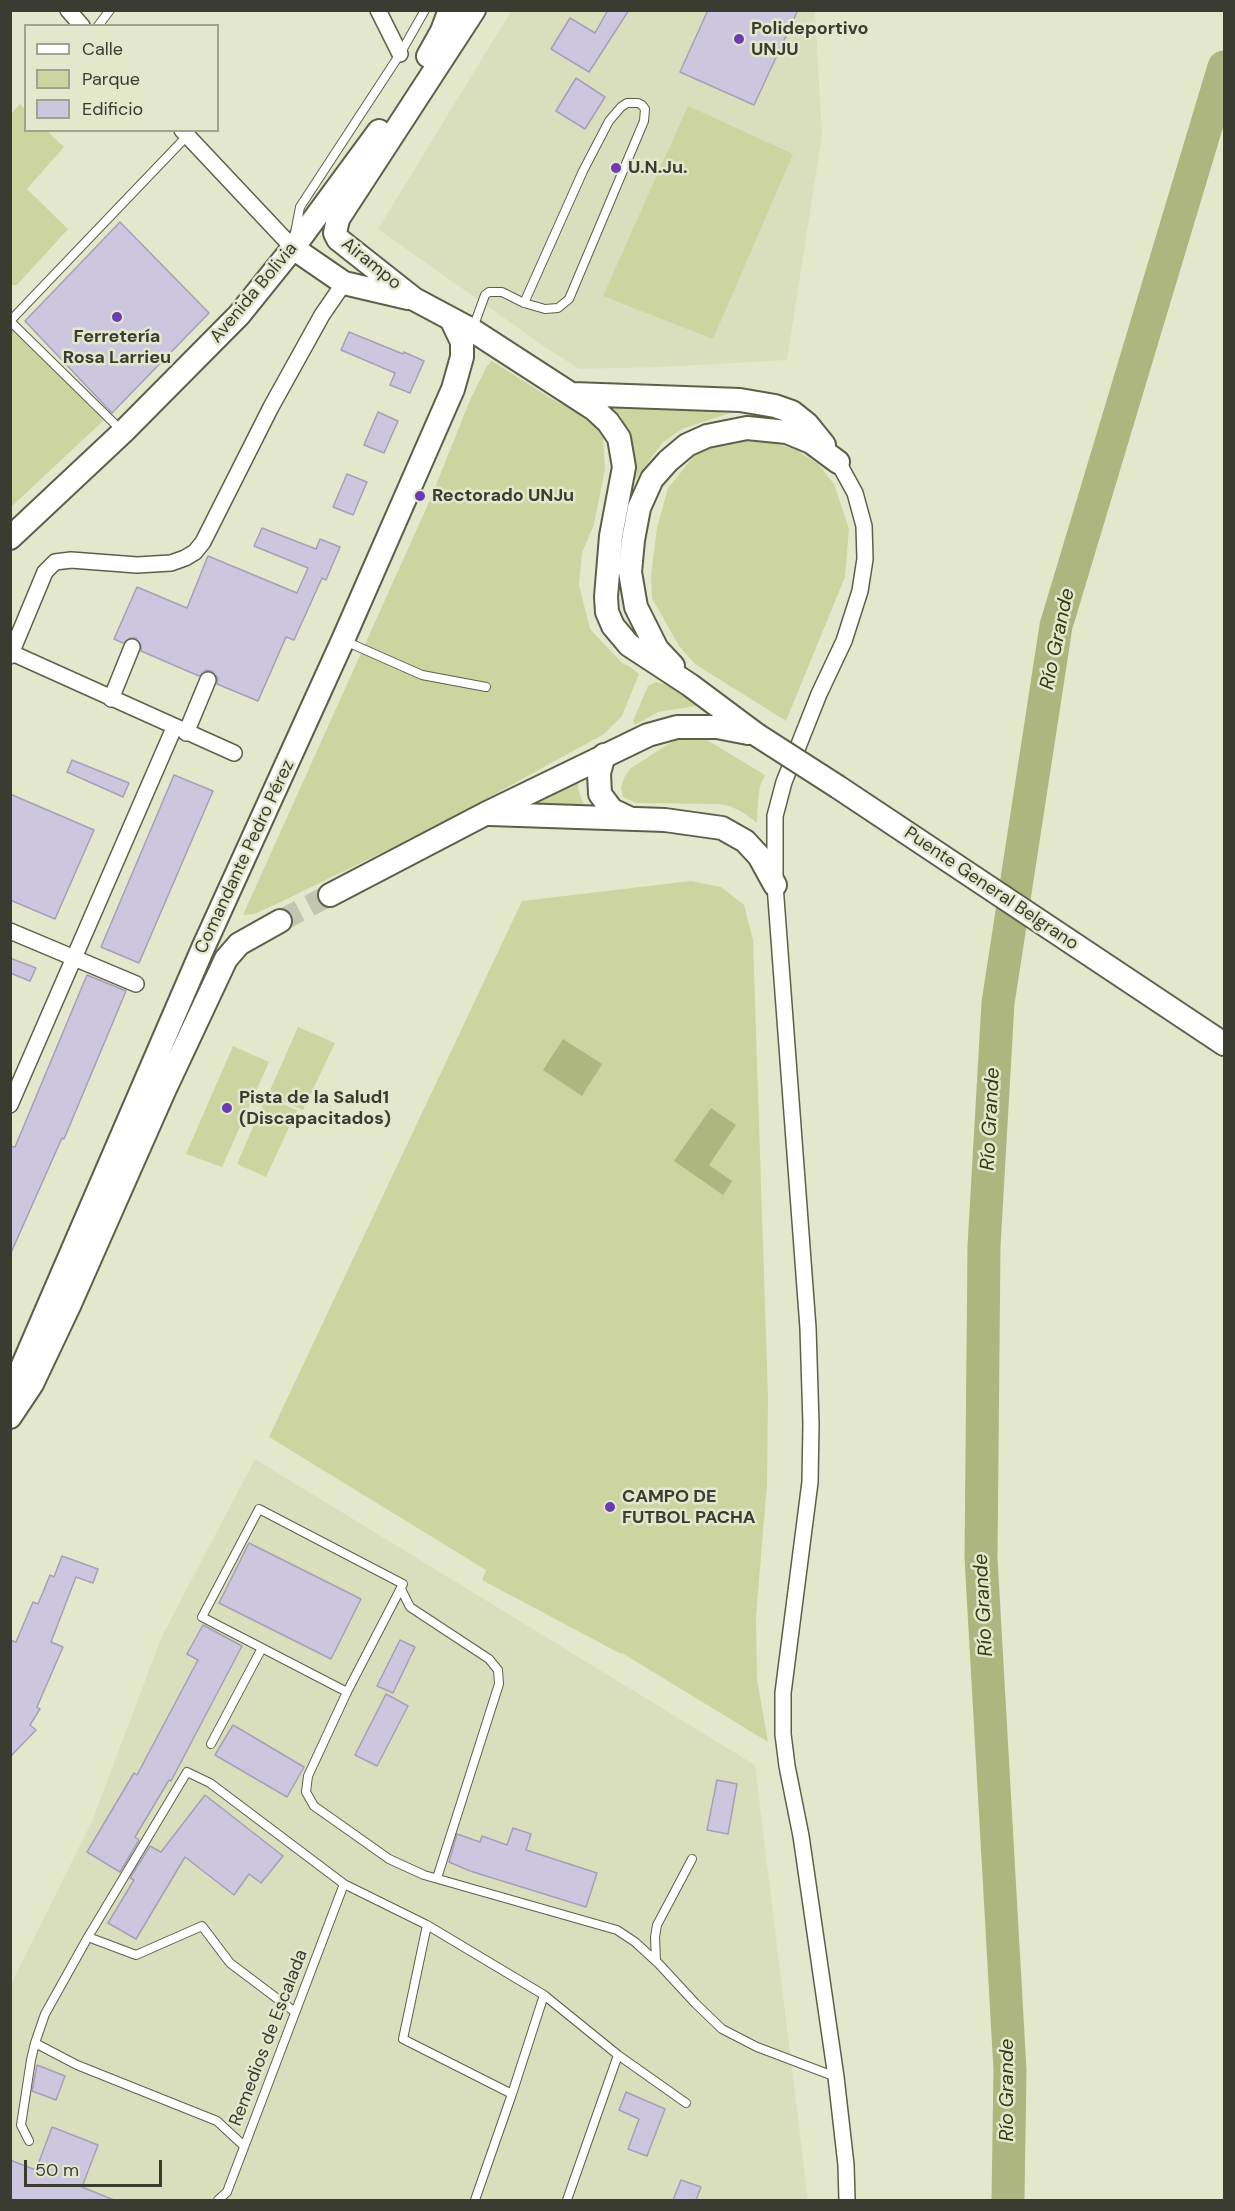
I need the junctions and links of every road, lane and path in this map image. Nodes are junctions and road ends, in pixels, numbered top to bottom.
1 (68, 10) edge
2 (110, 10) edge
3 (378, 10) edge
4 (425, 10) edge
5 (454, 10) edge
6 (474, 10) edge
7 (446, 21) edge
8 (80, 24) edge
9 (100, 24) edge
10 (400, 54) junction
11 (184, 133) edge
12 (293, 248) junction
13 (344, 283) junction
14 (414, 299) junction
15 (524, 303) junction
16 (451, 319) junction
17 (10, 321) edge
18 (472, 330) junction
19 (569, 394) junction
20 (123, 432) junction
21 (838, 462) junction
22 (10, 538) edge
23 (343, 640) junction
24 (132, 647) dead end
25 (11, 654) edge
26 (208, 680) dead end
27 (690, 685) junction
28 (486, 687) dead end
29 (111, 699) junction
30 (180, 730) junction
31 (757, 735) junction
32 (234, 753) dead end
33 (604, 755) junction
34 (485, 814) junction
35 (631, 818) junction
36 (775, 885) junction
37 (330, 895) tunnel mouth
38 (280, 921) tunnel mouth
39 (10, 931) edge
40 (73, 958) junction
41 (136, 984) dead end
42 (1224, 1044) edge
43 (10, 1105) edge
44 (10, 1395) edge
45 (10, 1417) edge
46 (401, 1589) junction
47 (262, 1648) junction
48 (347, 1692) junction
49 (211, 1744) dead end
50 (692, 1859) dead end
51 (437, 1878) junction
52 (344, 1884) junction
53 (427, 1925) junction
54 (88, 1937) junction
55 (656, 1961) junction
56 (544, 1995) junction
57 (295, 2012) junction
58 (35, 2043) junction
59 (618, 2055) junction
60 (836, 2078) junction
61 (512, 2094) junction
62 (686, 2103) dead end
63 (29, 2141) dead end
64 (244, 2146) junction
65 (218, 2200) edge
66 (475, 2200) edge
67 (567, 2200) edge
68 (847, 2200) edge

1 - 8 street
2 - 9 lane
3 - 10 street
4 - 10 lane
5 - 7 main road, Avenida Bolivia
6 - 14 main road, Airampo
7 - 12 main road, Avenida Bolivia
10 - 12 lane
11 - 12 street
11 - 17 lane
12 - 13 main road, Airampo
12 - 20 main road, Avenida Bolivia
13 - 14 main road, Airampo
13 - 25 street
14 - 16 main road, Airampo
15 - 15 lane
15 - 18 lane
16 - 18 main road, Airampo
16 - 23 main road, Comandante Pedro Pérez
17 - 20 lane
18 - 19 main road, Airampo
19 - 21 main road
19 - 27 main road, Airampo
20 - 22 main road, Avenida Bolivia
21 - 27 main road
21 - 36 street
23 - 28 lane
23 - 44 main road, Comandante Pedro Pérez
24 - 29 street
25 - 29 street
26 - 30 street
27 - 31 main road, Puente General Belgrano
29 - 30 street
30 - 32 street
30 - 40 street
31 - 33 main road
31 - 42 main road, Puente General Belgrano, bridge
33 - 34 main road
33 - 35 main road
34 - 35 main road
34 - 37 main road
35 - 36 main road
36 - 60 street
38 - 45 main road
39 - 40 street
40 - 41 street
40 - 43 street
46 - 47 lane
46 - 48 lane
46 - 51 lane
47 - 48 lane
47 - 49 lane
48 - 51 lane
50 - 55 lane
51 - 55 lane
52 - 53 lane
52 - 54 lane
52 - 57 lane, Remedios de Escalada
53 - 56 lane
53 - 61 lane
54 - 57 lane
54 - 58 lane
55 - 60 lane
56 - 59 lane
56 - 61 lane
57 - 64 lane, Remedios de Escalada
58 - 63 lane
58 - 64 lane
59 - 62 lane
59 - 67 lane
60 - 68 street
61 - 66 lane
64 - 65 lane, Remedios de Escalada

